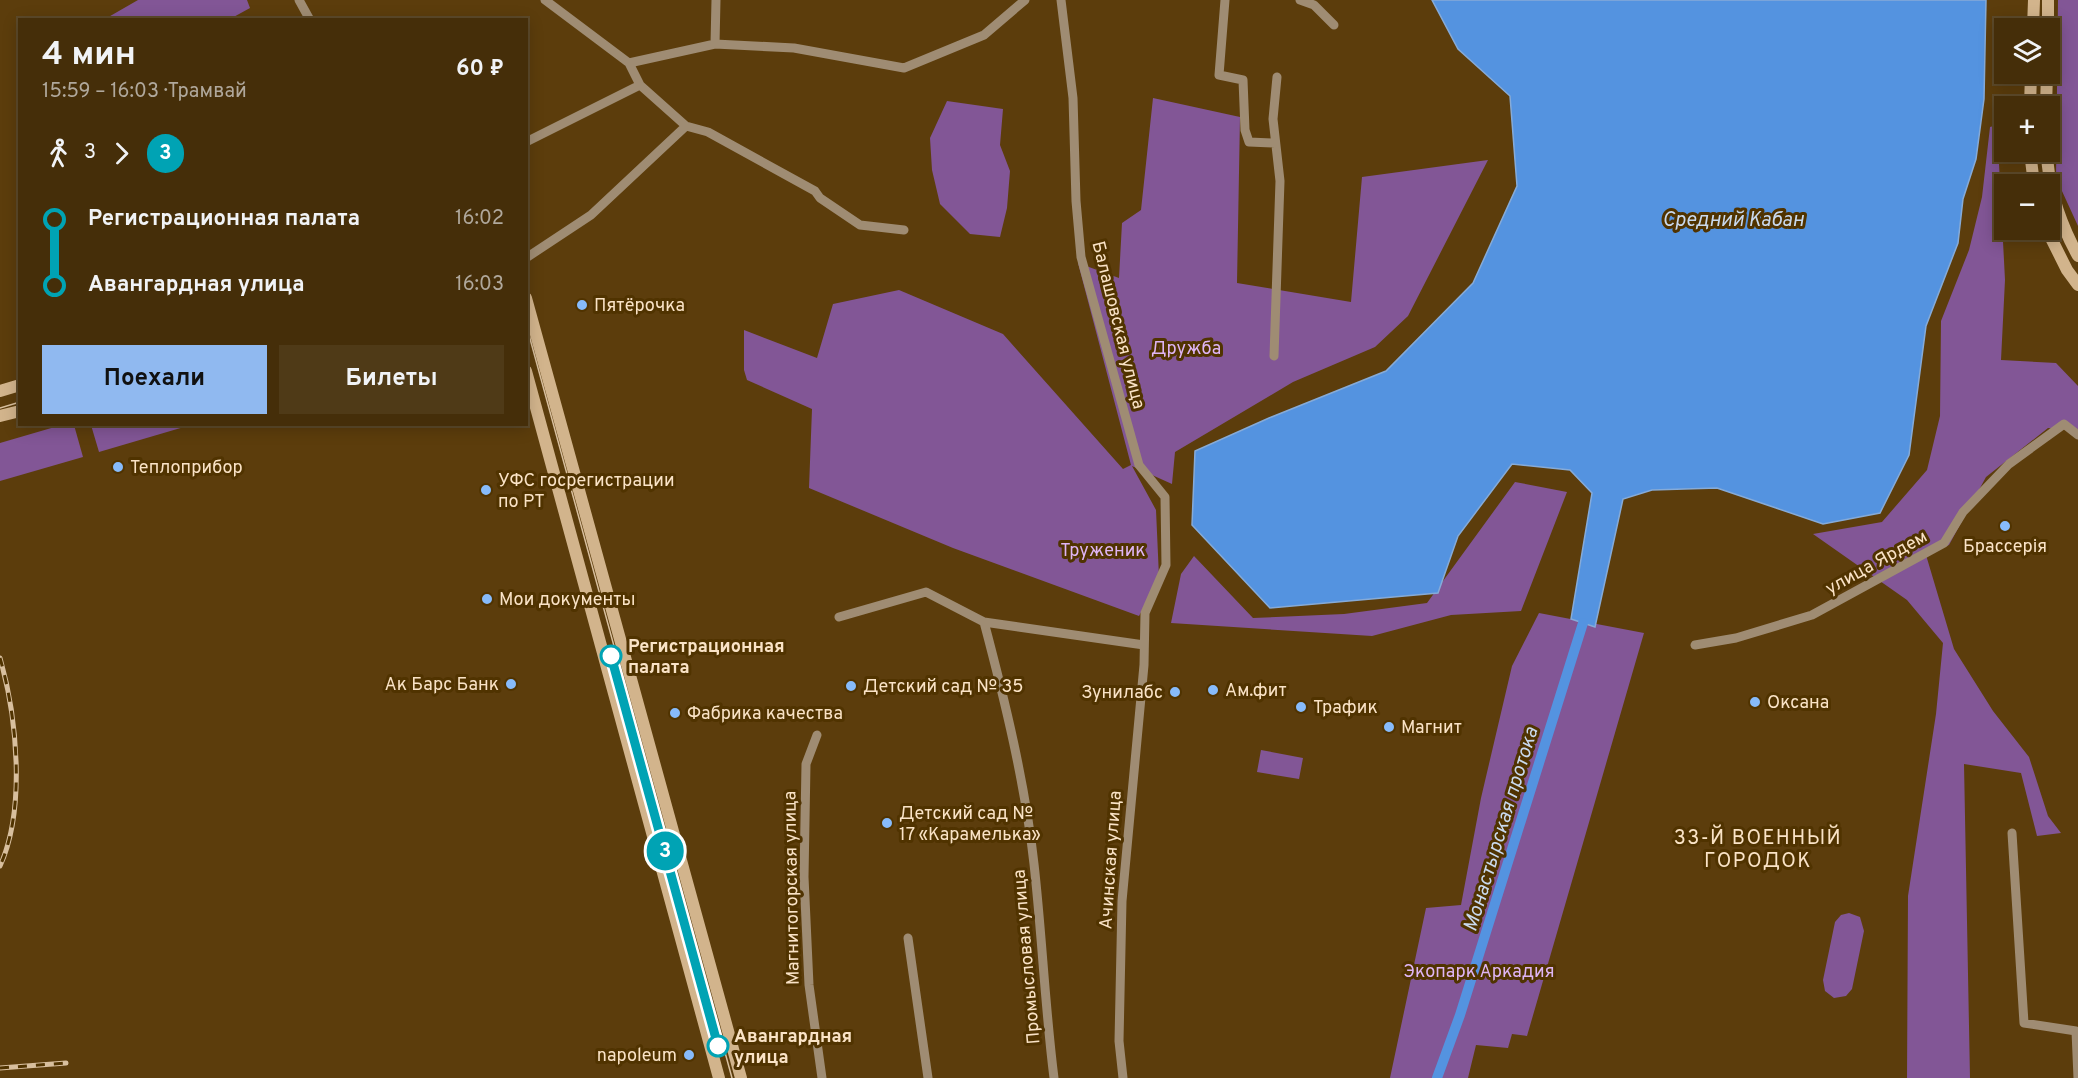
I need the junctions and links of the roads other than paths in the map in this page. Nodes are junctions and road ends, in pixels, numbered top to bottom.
1 (299, 0) edge
2 (546, 0) edge
3 (716, 0) edge
4 (1025, 0) edge
5 (1061, 0) edge
6 (1225, 0) edge
7 (1300, 0) edge
8 (2034, 0) edge
9 (2048, 0) edge
10 (309, 18) edge
11 (2033, 18) edge
12 (2048, 18) edge
13 (1334, 25) dead end
14 (715, 44) junction
15 (629, 63) junction
16 (1277, 77) dead end
17 (640, 85) junction
18 (686, 126) junction
19 (528, 141) edge
20 (1275, 143) junction
21 (2048, 162) edge
22 (904, 230) dead end
23 (2052, 240) edge
24 (2078, 256) edge
25 (528, 257) edge
26 (2078, 285) edge
27 (528, 305) edge
28 (1274, 356) dead end
29 (528, 378) edge
30 (18, 386) edge
31 (0, 391) edge
32 (18, 412) edge
33 (0, 416) edge
34 (2078, 435) edge
35 (839, 617) dead end
36 (984, 622) junction
37 (1144, 645) junction
38 (1695, 645) dead end
39 (817, 735) dead end
40 (2012, 833) dead end
41 (908, 938) dead end
42 (719, 1078) edge
43 (741, 1078) edge
44 (822, 1078) edge
45 (928, 1078) edge
46 (1054, 1078) edge
47 (1123, 1078) edge
48 (2078, 1078) edge

1 - 10 street
2 - 15 street
3 - 14 street
4 - 14 street
5 - 37 street, Балашовская улица
6 - 20 street
7 - 13 street
8 - 11 main road
9 - 12 main road
14 - 15 street
15 - 17 street
16 - 20 street
17 - 18 street
17 - 19 street
18 - 22 street
18 - 25 street
20 - 28 street
21 - 24 main road
23 - 26 main road
27 - 43 main road
29 - 42 main road
30 - 31 main road
32 - 33 main road
34 - 38 street, улица Ярдем
35 - 36 street
36 - 37 street
36 - 46 street, Промысловая улица
37 - 47 street, Ачинская улица
39 - 44 street, Магнитогорская улица
40 - 48 street
41 - 45 street

